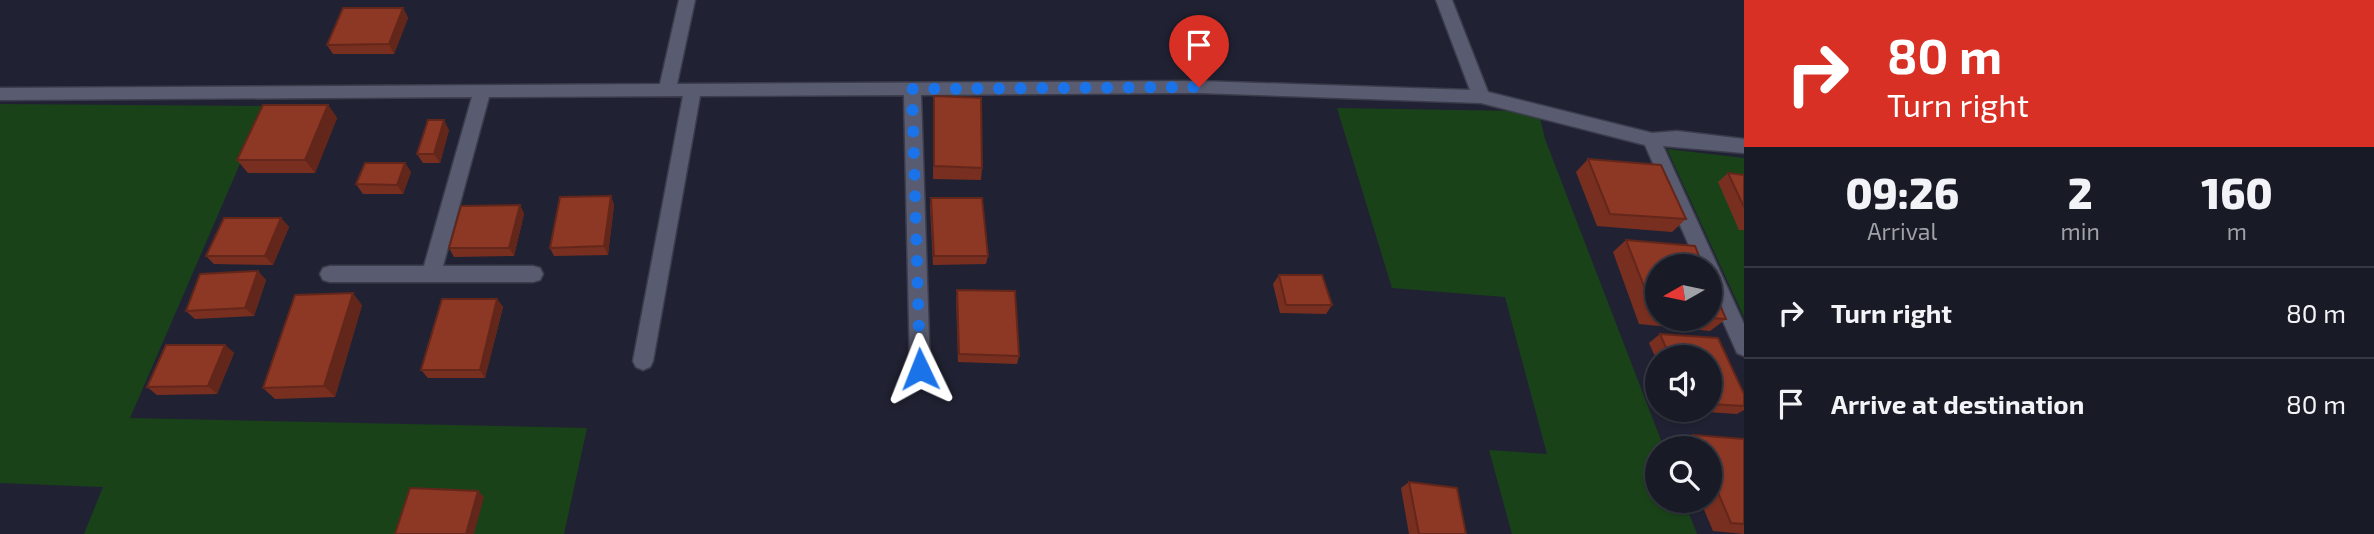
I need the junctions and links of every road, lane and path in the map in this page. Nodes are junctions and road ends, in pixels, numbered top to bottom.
1 (687, 0) edge
2 (1444, 0) edge
3 (912, 89) junction
4 (667, 90) junction
5 (693, 90) junction
6 (482, 92) junction
7 (0, 94) edge
8 (1482, 97) junction
9 (1652, 140) junction
10 (1744, 146) edge
11 (1703, 254) edge
12 (330, 274) dead end
13 (431, 274) junction
14 (533, 274) dead end
15 (1722, 297) edge
16 (1744, 347) edge
17 (643, 360) dead end
18 (920, 369) dead end

1 - 4 street
2 - 8 street
3 - 5 street
3 - 8 street
3 - 18 street
4 - 5 street
4 - 6 street
5 - 17 street
6 - 7 street
6 - 13 street
8 - 9 street
9 - 10 street
9 - 11 street
12 - 13 street
13 - 14 street
15 - 16 street

